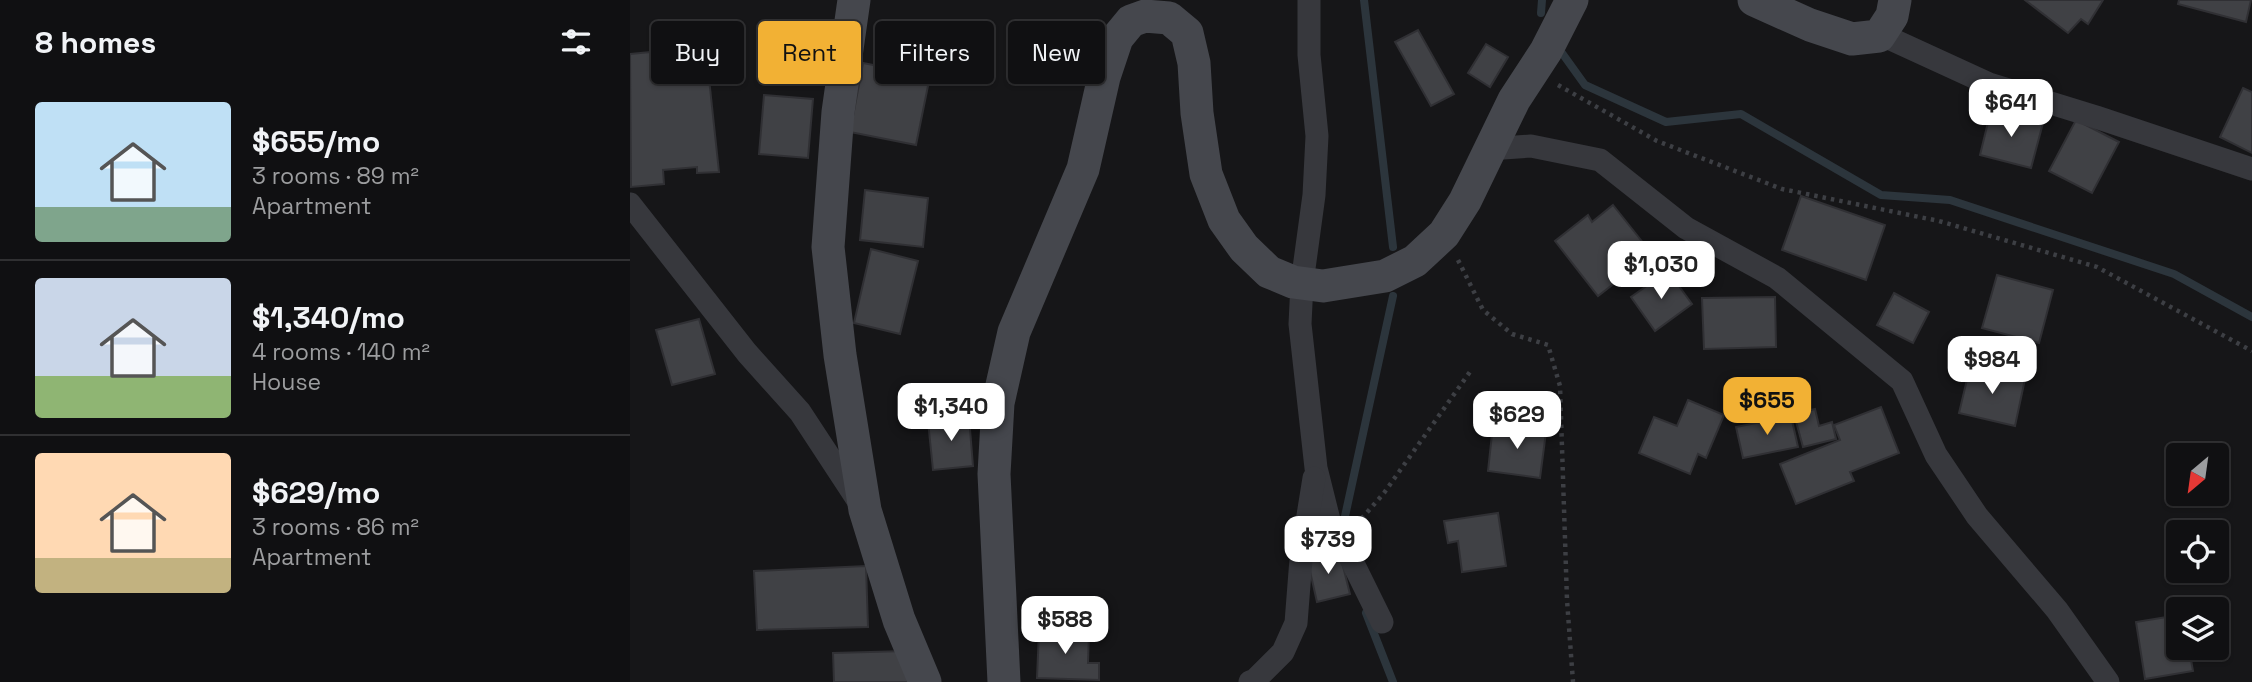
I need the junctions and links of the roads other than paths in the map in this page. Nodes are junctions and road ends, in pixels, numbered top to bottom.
1 (854, 0) edge
2 (1309, 0) edge
3 (1572, 0) edge
4 (1754, 0) edge
5 (1895, 0) edge
6 (1880, 34) junction
7 (1488, 149) junction
8 (2252, 169) edge
9 (630, 204) edge
10 (1302, 283) junction
11 (1316, 468) junction
12 (865, 510) junction
13 (1382, 622) dead end
14 (925, 682) edge
15 (1004, 682) edge
16 (1250, 682) edge
17 (2108, 682) edge

1 - 12 street
2 - 10 street
3 - 7 street
4 - 6 street
5 - 6 street
6 - 8 street
7 - 10 street
7 - 17 street
9 - 12 street
10 - 11 street
10 - 15 street
11 - 13 street
11 - 16 street
12 - 14 street

